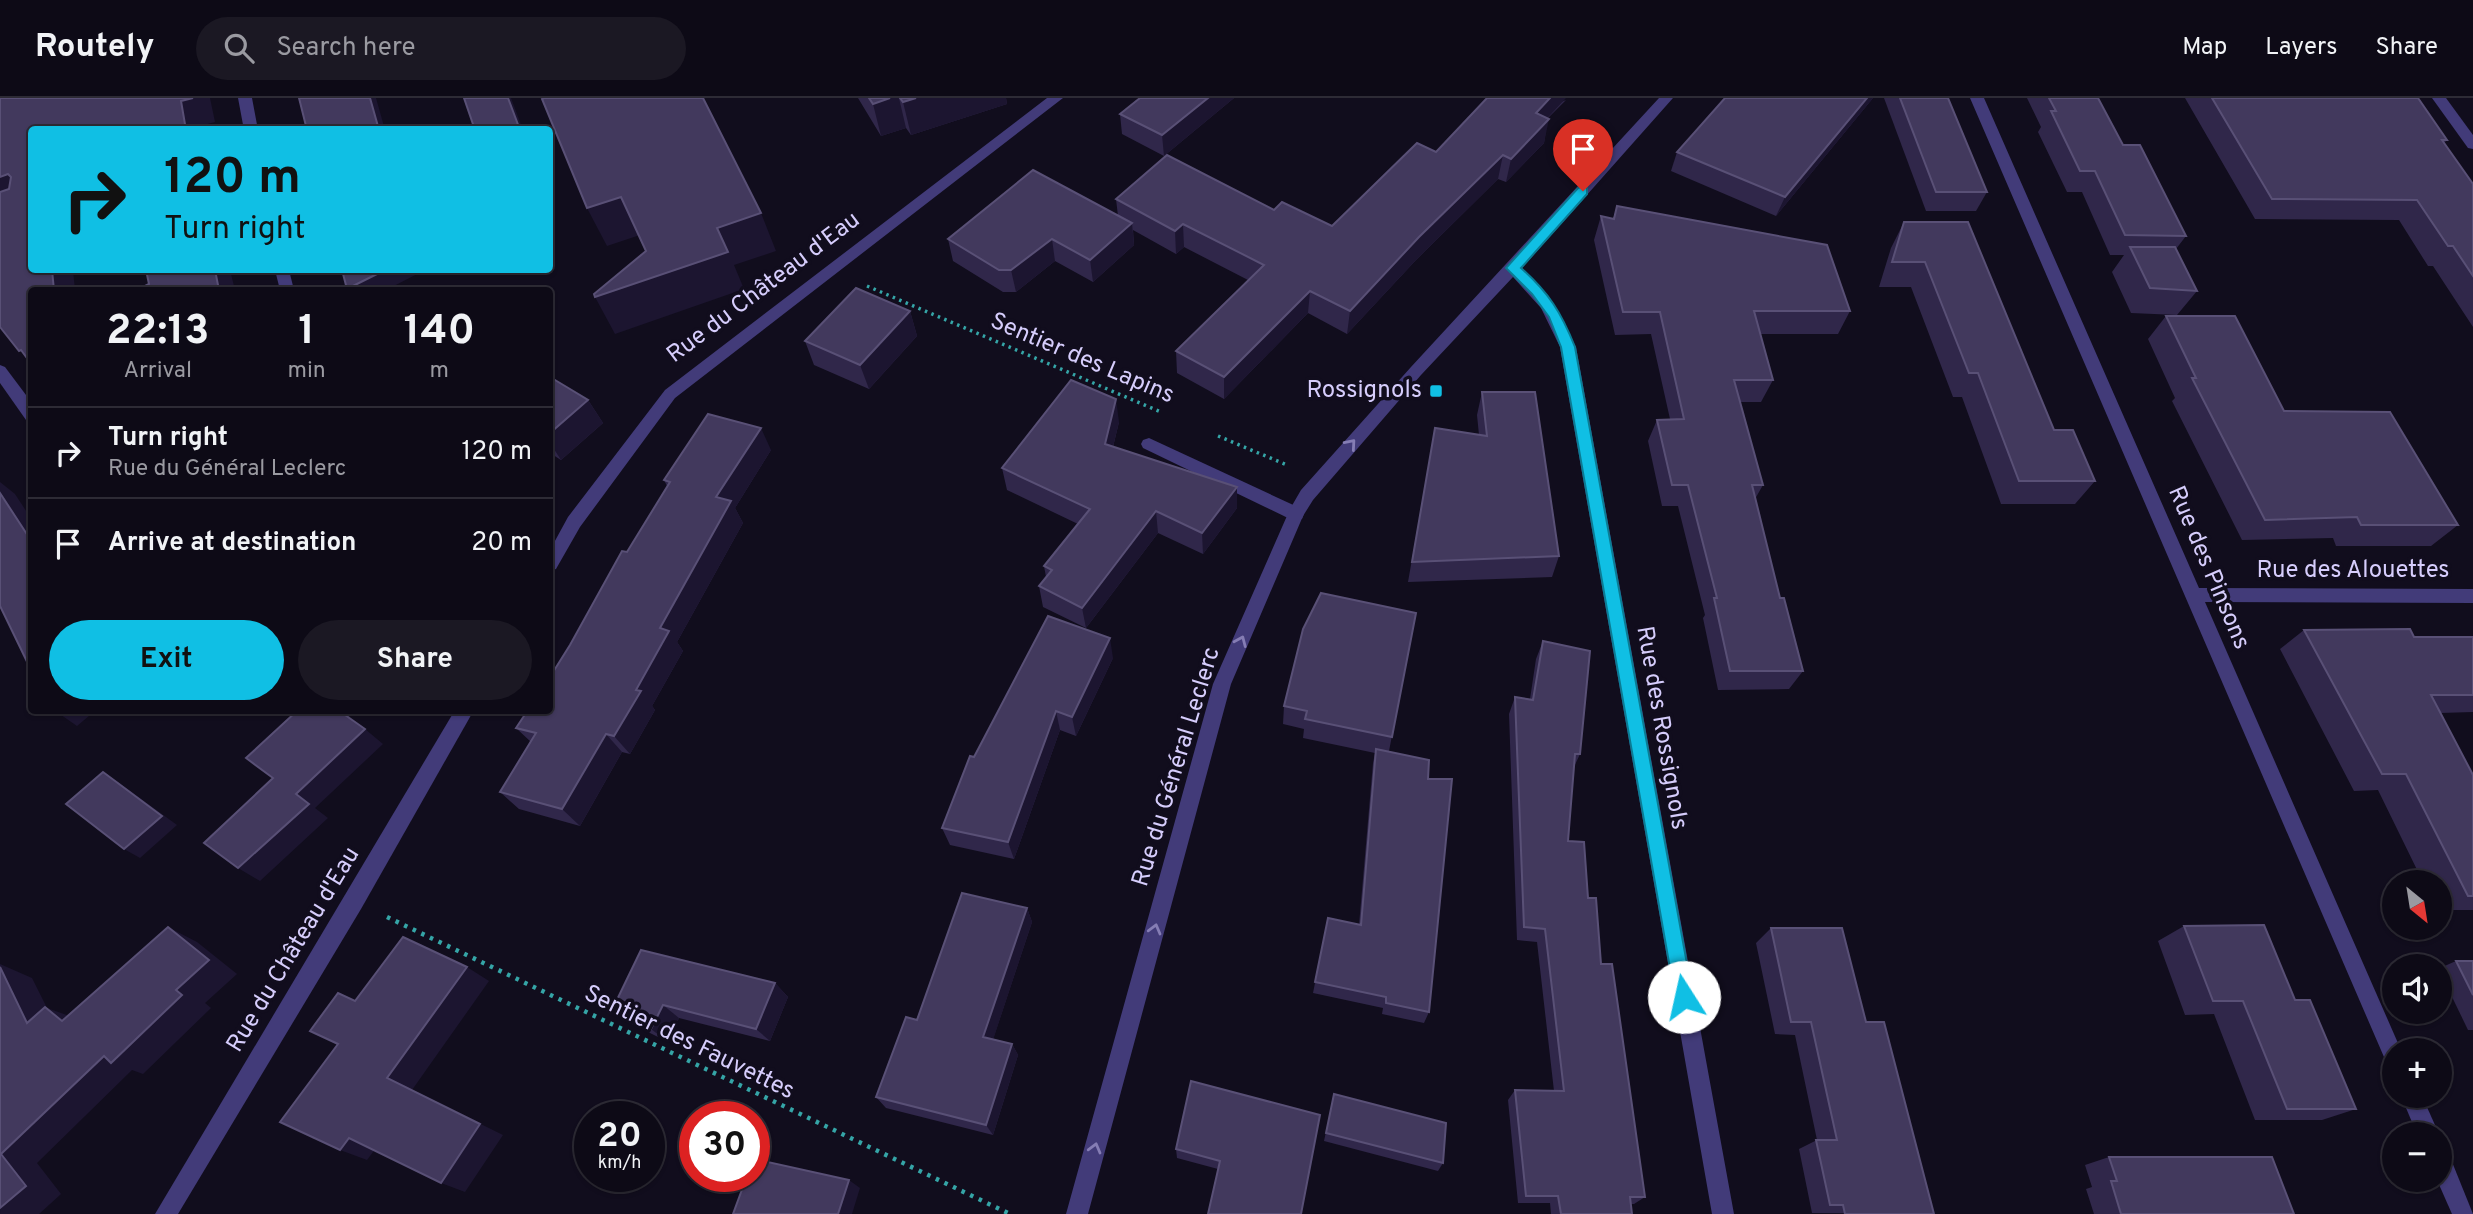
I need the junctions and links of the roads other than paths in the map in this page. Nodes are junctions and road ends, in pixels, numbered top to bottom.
1 (245, 98) edge
2 (1056, 98) edge
3 (1666, 98) edge
4 (1977, 98) edge
5 (2440, 98) edge
6 (250, 126) edge
7 (2473, 145) edge
8 (1513, 268) junction
9 (0, 371) edge
10 (28, 410) edge
11 (1149, 444) dead end
12 (1296, 514) junction
13 (553, 559) edge
14 (2191, 595) junction
15 (2473, 596) edge
16 (463, 714) edge
17 (2386, 1038) edge
18 (2452, 1188) edge
19 (166, 1214) edge
20 (1077, 1214) edge
21 (1723, 1214) edge
22 (2463, 1214) edge

1 - 6 street
2 - 13 street, Rue du Château d'Eau
3 - 8 street, Rue du Général Leclerc
4 - 14 street, Rue des Pinsons
5 - 7 street
12 -> 8 street, Rue du Général Leclerc
8 - 21 street, Rue des Rossignols
9 - 10 street
11 - 12 street
20 -> 12 street, Rue du Général Leclerc
14 - 15 street, Rue des Alouettes
14 - 17 street, Rue des Pinsons
16 - 19 street, Rue du Château d'Eau
18 - 22 street

